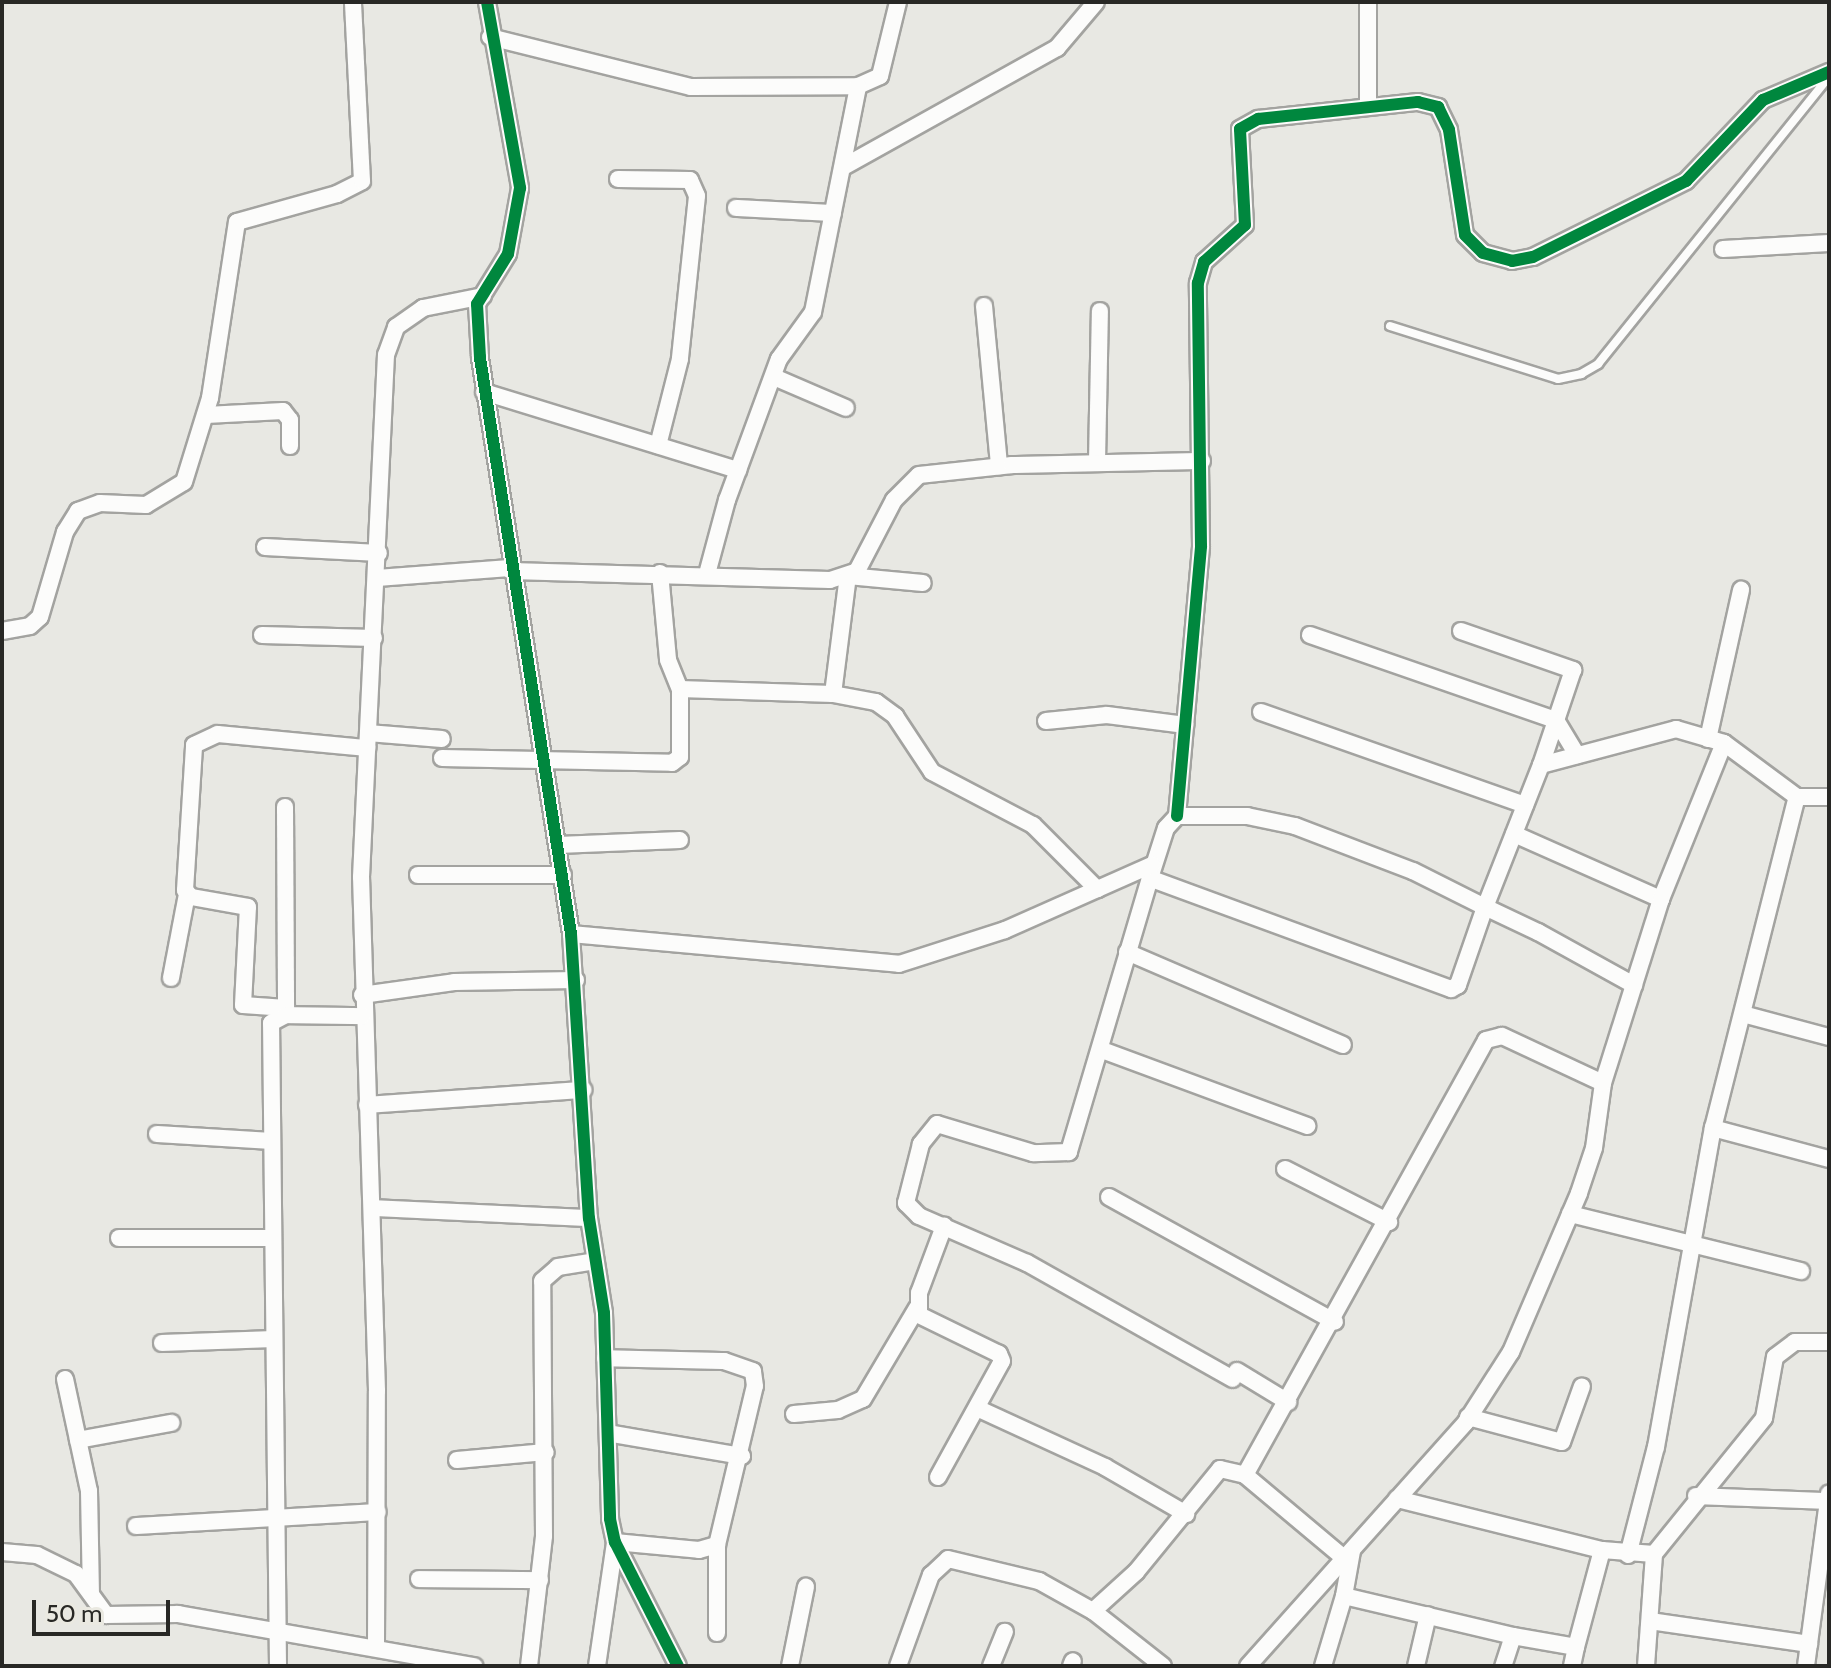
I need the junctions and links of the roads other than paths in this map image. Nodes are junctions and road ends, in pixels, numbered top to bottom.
1 (353, 2) edge
2 (487, 2) edge
3 (898, 2) edge
4 (1096, 2) edge
5 (1368, 2) edge
6 (490, 37) junction
7 (1829, 75) edge
8 (858, 86) junction
9 (1368, 107) junction
10 (845, 166) junction
11 (618, 179) dead end
12 (736, 208) dead end
13 (833, 213) junction
14 (1829, 243) edge
15 (1723, 249) dead end
16 (483, 296) junction
17 (984, 306) dead end
18 (1100, 311) dead end
19 (1390, 326) dead end
20 (774, 377) junction
21 (484, 392) junction
22 (846, 408) dead end
23 (206, 415) junction
24 (658, 445) junction
25 (290, 446) dead end
26 (1202, 461) junction
27 (1097, 462) junction
28 (999, 466) junction
29 (738, 470) junction
30 (265, 547) dead end
31 (379, 553) junction
32 (511, 570) junction
33 (660, 573) junction
34 (707, 574) junction
35 (848, 576) junction
36 (377, 578) junction
37 (923, 583) dead end
38 (1741, 590) dead end
39 (2, 631) edge
40 (1461, 631) dead end
41 (262, 635) dead end
42 (1310, 635) dead end
43 (374, 638) junction
44 (680, 689) junction
45 (833, 694) junction
46 (1261, 712) dead end
47 (1556, 720) junction
48 (1046, 721) dead end
49 (1185, 725) junction
50 (442, 739) dead end
51 (367, 741) junction
52 (1716, 741) junction
53 (1577, 755) junction
54 (442, 758) dead end
55 (545, 762) junction
56 (1541, 765) junction
57 (1797, 797) junction
58 (1829, 797) edge
59 (1525, 805) junction
60 (285, 807) dead end
61 (1177, 816) junction
62 (1514, 834) junction
63 (680, 840) dead end
64 (558, 845) junction
65 (1151, 872) junction
66 (418, 875) dead end
67 (563, 875) junction
68 (1097, 889) junction
69 (187, 894) junction
70 (1661, 899) junction
71 (1485, 907) junction
72 (571, 934) junction
73 (1127, 952) junction
74 (171, 978) dead end
75 (576, 980) junction
76 (1634, 985) junction
77 (362, 995) junction
78 (286, 1011) junction
79 (1743, 1014) junction
80 (362, 1016) junction
81 (1829, 1037) edge
82 (1343, 1045) dead end
83 (1102, 1050) junction
84 (1603, 1083) junction
85 (583, 1090) junction
86 (367, 1105) junction
87 (1307, 1126) dead end
88 (1713, 1128) junction
89 (157, 1134) dead end
90 (272, 1141) junction
91 (1829, 1159) edge
92 (1285, 1169) dead end
93 (1109, 1197) dead end
94 (373, 1208) junction
95 (1570, 1214) junction
96 (589, 1218) junction
97 (1389, 1222) junction
98 (944, 1226) junction
99 (119, 1238) dead end
100 (273, 1238) junction
101 (1690, 1244) junction
102 (594, 1261) junction
103 (1801, 1271) dead end
104 (917, 1308) junction
105 (1335, 1322) junction
106 (273, 1339) junction
107 (1829, 1342) edge
108 (162, 1343) dead end
109 (605, 1358) junction
110 (65, 1379) dead end
111 (1582, 1386) dead end
112 (1288, 1402) junction
113 (977, 1408) junction
114 (794, 1414) dead end
115 (1468, 1417) junction
116 (171, 1423) dead end
117 (613, 1434) dead end
118 (78, 1440) junction
119 (546, 1452) junction
120 (742, 1456) junction
121 (457, 1460) dead end
122 (1245, 1475) junction
123 (938, 1477) dead end
124 (1829, 1494) edge
125 (1696, 1496) junction
126 (1397, 1499) junction
127 (1828, 1501) edge
128 (378, 1512) junction
129 (1186, 1514) junction
130 (277, 1516) junction
131 (136, 1526) dead end
132 (615, 1542) junction
133 (717, 1545) junction
134 (1602, 1550) junction
135 (2, 1552) edge
136 (1348, 1554) junction
137 (1654, 1554) junction
138 (1628, 1555) junction
139 (419, 1579) dead end
140 (540, 1580) junction
141 (806, 1587) dead end
142 (91, 1595) junction
143 (1344, 1596) junction
144 (1093, 1611) junction
145 (1428, 1615) junction
146 (1650, 1621) junction
147 (277, 1629) junction
148 (1005, 1632) dead end
149 (717, 1633) dead end
150 (1513, 1636) junction
151 (1809, 1644) junction
152 (376, 1647) junction
153 (1576, 1647) junction
154 (278, 1666) edge
155 (474, 1666) edge
156 (529, 1666) edge
157 (597, 1666) edge
158 (678, 1666) edge
159 (790, 1666) edge
160 (898, 1666) edge
161 (991, 1666) edge
162 (1163, 1666) edge
163 (1248, 1666) edge
164 (1323, 1666) edge
165 (1416, 1666) edge
166 (1503, 1666) edge
167 (1572, 1666) edge
168 (1646, 1666) edge
169 (1806, 1666) edge

1 - 23 street
2 - 6 street
3 - 8 street
4 - 10 street
5 - 9 street
6 - 8 street
6 - 16 street
7 - 9 street
7 - 19 lane
8 - 10 street
9 - 26 street
10 - 13 street
11 - 24 street
12 - 13 street
13 - 20 street
14 - 15 street
16 - 21 street
16 - 31 street
17 - 28 street
18 - 27 street
20 - 22 street
20 - 29 street
21 - 24 street
21 - 32 street
23 - 25 street
23 - 39 street
24 - 29 street
26 - 27 street
26 - 49 street
27 - 28 street
28 - 35 street
29 - 34 street
30 - 31 street
31 - 36 street
32 - 33 street
32 - 36 street
32 - 55 street
33 - 34 street
33 - 44 street
34 - 35 street
35 - 37 street
35 - 45 street
36 - 43 street
38 - 52 street
40 - 47 street
41 - 43 street
42 - 47 street
43 - 51 street
44 - 45 street
44 - 55 street
45 - 68 street
46 - 59 street
47 - 53 street
47 - 56 street
48 - 49 street
49 - 61 street
50 - 51 street
51 - 69 street
51 - 77 street
52 - 53 street
52 - 57 street
52 - 70 street
53 - 56 street
54 - 55 street
55 - 64 street
56 - 59 street
57 - 58 street
57 - 79 street
59 - 62 street
60 - 78 street
61 - 65 street
61 - 71 street
62 - 70 street
62 - 71 street
63 - 64 street
64 - 67 street
65 - 68 street
65 - 71 street
65 - 73 street
66 - 67 street
67 - 72 street
68 - 72 street
69 - 74 street
69 - 78 street
70 - 76 street
71 - 76 street
72 - 75 street
73 - 82 street
73 - 83 street
75 - 77 street
75 - 85 street
76 - 84 street
77 - 80 street
78 - 80 street
78 - 90 street
79 - 81 street
79 - 88 street
80 - 86 street
83 - 87 street
83 - 98 street
84 - 95 street
84 - 97 street
85 - 86 street
85 - 96 street
86 - 94 street
88 - 91 street
88 - 101 street
89 - 90 street
90 - 100 street
92 - 97 street
93 - 105 street
94 - 96 street
94 - 128 street
95 - 101 street
95 - 115 street
96 - 102 street
97 - 105 street
98 - 104 street
98 - 112 street
99 - 100 street
100 - 106 street
101 - 103 street
101 - 138 street
102 - 109 street
102 - 119 street
104 - 113 street
104 - 114 street
105 - 112 street
106 - 108 street
106 - 130 street
107 - 125 street
109 - 120 street
109 - 132 street
110 - 118 street
111 - 115 street
112 - 122 street
113 - 123 street
113 - 129 street
115 - 126 street
116 - 118 street
117 - 120 street
118 - 142 street
119 - 121 street
119 - 140 street
120 - 133 street
122 - 129 street
122 - 136 street
124 - 127 street
125 - 127 street
125 - 137 street
126 - 134 street
126 - 136 street
127 - 151 street
128 - 130 street
128 - 152 street
129 - 144 street
130 - 131 street
130 - 147 street
132 - 133 street
132 - 157 street
132 - 158 street
133 - 149 street
134 - 138 street
134 - 153 street
135 - 142 street
136 - 143 street
136 - 163 street
137 - 138 street
137 - 146 street
139 - 140 street
140 - 156 street
141 - 159 street
142 - 147 street
143 - 145 street
143 - 164 street
144 - 160 street
144 - 162 street
145 - 150 street
145 - 165 street
146 - 151 street
146 - 168 street
147 - 152 street
147 - 154 street
148 - 161 street
150 - 153 street
150 - 166 street
151 - 169 street
152 - 155 street
153 - 167 street

